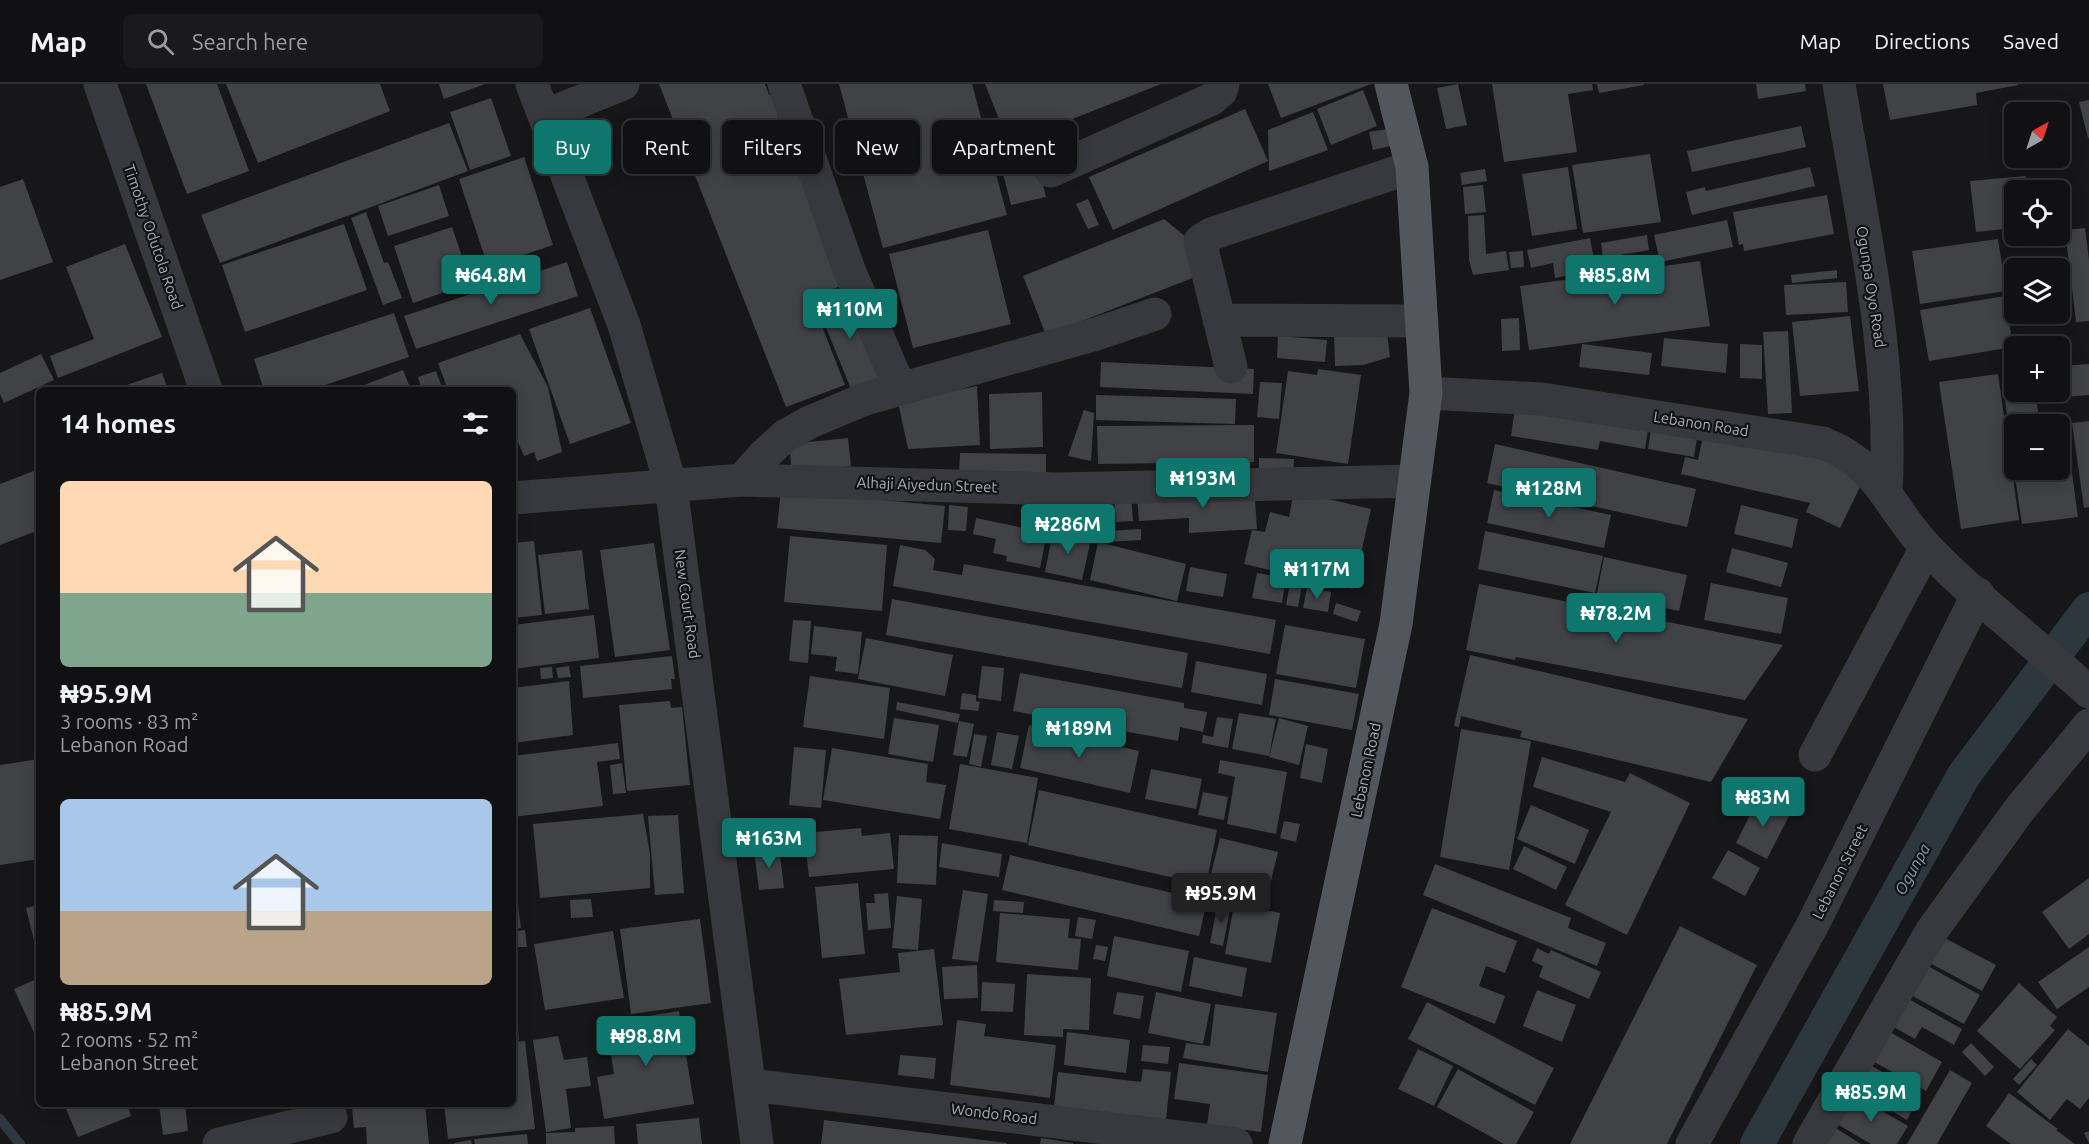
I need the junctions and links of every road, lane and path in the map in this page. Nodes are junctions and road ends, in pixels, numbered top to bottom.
1 (100, 84) edge
2 (532, 84) edge
3 (623, 84) edge
4 (784, 84) edge
5 (1223, 84) edge
6 (1391, 84) edge
7 (1839, 84) edge
8 (544, 116) junction
9 (1077, 159) edge
10 (1412, 168) junction
11 (1155, 314) dead end
12 (1219, 320) junction
13 (1422, 321) junction
14 (1231, 367) dead end
15 (205, 387) edge
16 (900, 388) junction
17 (1426, 393) junction
18 (742, 480) junction
19 (1414, 481) junction
20 (671, 486) junction
21 (1886, 492) junction
22 (516, 498) edge
23 (1926, 548) junction
24 (1987, 603) junction
25 (2086, 689) edge
26 (2089, 725) edge
27 (1815, 755) dead end
28 (751, 1085) junction
29 (332, 1122) edge
30 (219, 1144) edge
31 (757, 1144) edge
32 (1236, 1144) edge
33 (1286, 1144) edge
34 (1692, 1144) edge
35 (1809, 1144) edge

1 - 15 street, Timothy Odutola Road
2 - 8 street, New Court Road
3 - 8 street
4 - 16 street
5 - 9 street
6 - 10 main road, Lebanon Road
7 - 21 street, Ogunpa Oyo Road
8 - 20 street, New Court Road
10 - 12 street
10 - 13 main road, Lebanon Road
11 - 16 street
12 - 13 street
12 - 14 street
13 - 17 main road, Lebanon Road
16 - 18 street
17 - 19 main road, Lebanon Road
17 - 21 street, Lebanon Road
18 - 19 street, Alhaji Aiyedun Street
18 - 20 street, Alhaji Aiyedun Street
19 - 33 main road, Lebanon Road
20 - 22 street, Alhaji Aiyedun Street
20 - 28 street, New Court Road
21 - 23 street
23 - 24 street
23 - 27 street
24 - 25 street
24 - 34 street, Lebanon Street
26 - 35 street
28 - 31 street, New Court Road
28 - 32 street, Wondo Road
29 - 30 street

